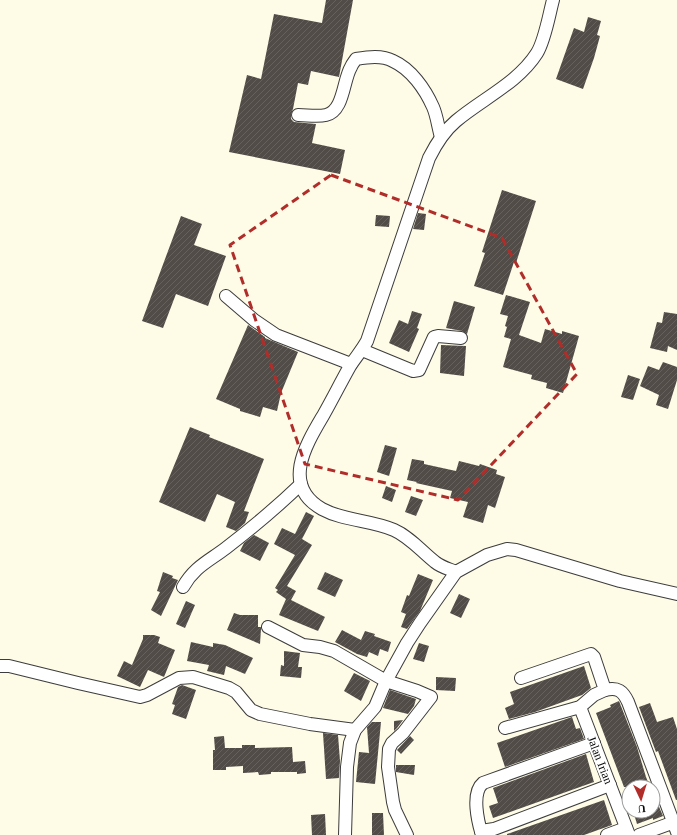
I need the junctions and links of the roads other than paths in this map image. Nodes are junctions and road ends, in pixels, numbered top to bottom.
1 (553, 0) edge
2 (298, 115) dead end
3 (441, 137) junction
4 (226, 296) dead end
5 (461, 338) dead end
6 (362, 350) junction
7 (351, 364) junction
8 (301, 484) junction
9 (456, 572) junction
10 (184, 587) dead end
11 (677, 594) edge
12 (268, 626) dead end
13 (0, 666) edge
14 (521, 678) dead end
15 (386, 681) junction
16 (605, 690) junction
17 (580, 707) junction
18 (505, 728) dead end
19 (355, 730) junction
20 (594, 743) junction
21 (610, 785) junction
22 (676, 825) edge
23 (628, 831) edge
24 (481, 833) edge
25 (345, 835) edge
26 (407, 835) edge
27 (607, 835) edge
28 (639, 835) edge

1 - 3 street
2 - 3 street
3 - 6 street
4 - 7 street
5 - 6 street
6 - 7 street
7 - 8 street
8 - 9 street
8 - 10 street
9 - 11 street
9 - 15 street
12 - 15 street
13 - 19 street
14 - 16 street
15 - 19 street
15 - 26 street
16 - 17 street
16 - 22 street
17 - 18 street
17 - 20 street, Jalan Irian
19 - 25 street
20 - 21 street, Jalan Irian
20 - 24 street
21 - 23 street, Jalan Irian
21 - 24 street
22 - 28 street
23 - 27 street

